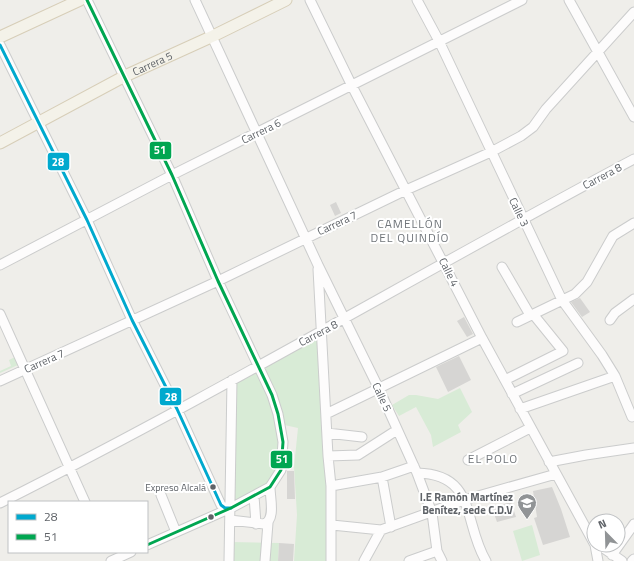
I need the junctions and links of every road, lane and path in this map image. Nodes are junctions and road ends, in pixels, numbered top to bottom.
1 (80, 0) edge
2 (87, 0) edge
3 (195, 0) edge
4 (286, 0) edge
5 (310, 0) edge
6 (417, 0) edge
7 (522, 0) edge
8 (569, 0) edge
9 (634, 12) edge
10 (213, 36) junction
11 (0, 37) edge
12 (439, 41) junction
13 (0, 45) edge
14 (598, 51) junction
15 (125, 76) junction
16 (352, 86) junction
17 (634, 117) edge
18 (38, 123) junction
19 (258, 133) junction
20 (0, 143) edge
21 (491, 152) junction
22 (634, 159) edge
23 (172, 175) junction
24 (406, 190) junction
25 (522, 218) junction
26 (87, 220) junction
27 (634, 223) edge
28 (306, 238) junction
29 (444, 263) junction
30 (0, 265) edge
31 (318, 265) junction
32 (502, 267) dead end
33 (218, 281) junction
34 (634, 299) edge
35 (562, 300) junction
36 (0, 314) edge
37 (532, 314) junction
38 (132, 320) junction
39 (344, 320) junction
40 (610, 320) dead end
41 (518, 322) dead end
42 (321, 331) junction
43 (482, 338) junction
44 (578, 363) dead end
45 (259, 366) junction
46 (25, 370) junction
47 (615, 376) junction
48 (232, 380) junction
49 (505, 380) junction
50 (0, 381) edge
51 (378, 389) junction
52 (512, 394) junction
53 (520, 408) junction
54 (177, 409) junction
55 (326, 414) junction
56 (632, 417) dead end
57 (530, 428) junction
58 (397, 430) junction
59 (327, 433) junction
60 (362, 437) dead end
61 (634, 448) edge
62 (328, 456) junction
63 (468, 460) dead end
64 (549, 462) junction
65 (70, 468) junction
66 (415, 470) junction
67 (556, 474) junction
68 (382, 477) junction
69 (331, 486) junction
70 (270, 487) junction
71 (160, 495) dead end
72 (254, 496) junction
73 (464, 500) junction
74 (86, 501) edge
75 (0, 503) edge
76 (231, 508) junction
77 (432, 513) junction
78 (230, 520) junction
79 (268, 523) junction
80 (256, 524) junction
81 (634, 524) edge
82 (332, 525) junction
83 (391, 527) junction
84 (586, 528) edge
85 (381, 530) junction
86 (176, 532) junction
87 (148, 545) edge
88 (437, 551) junction
89 (128, 553) edge
90 (609, 553) edge
91 (612, 555) junction
92 (111, 559) edge
93 (229, 561) edge
94 (265, 561) edge
95 (331, 561) edge
96 (364, 561) edge
97 (409, 561) edge
98 (442, 561) edge
99 (486, 561) edge
100 (622, 561) edge

1 - 11 main road
2 - 15 street
3 - 10 street, Calle 5
4 - 10 main road, Carrera 5
5 - 16 street, Calle 4
6 - 12 street, Calle 3
7 - 12 street, Carrera 6
8 - 14 street
9 - 14 street, Carrera 7
10 - 15 main road, Carrera 5
10 - 19 street, Calle 5
12 - 16 street, Carrera 6
12 - 21 street, Calle 3
13 - 18 street
14 - 17 street
14 - 21 street, Carrera 7
15 - 18 main road, Carrera 5
15 - 23 street
16 - 19 street, Carrera 6
16 - 24 street, Calle 4
18 - 20 main road, Carrera 5
18 - 26 street
19 - 23 street, Carrera 6
19 - 28 street, Calle 5
21 - 24 street, Carrera 7
21 - 25 street, Calle 3
22 - 25 street, Carrera 8
23 - 26 street, Carrera 6
23 - 33 street
24 - 28 street, Carrera 7
24 - 29 street, Calle 4
25 - 29 street, Carrera 8
25 - 35 street, Calle 3
26 - 30 street, Carrera 6
26 - 38 street
27 - 35 street
28 - 31 street, Calle 5
28 - 33 street, Carrera 7
29 - 39 street, Carrera 8
29 - 43 street, Calle 4
31 - 39 street, Calle 5
31 - 42 street
32 - 37 street
33 - 38 street, Carrera 7
33 - 45 street
34 - 40 street
35 - 37 street
35 - 47 street, Calle 3
36 - 46 street
37 - 41 street
37 - 49 street
38 - 46 street, Carrera 7
38 - 54 street
39 - 42 street, Carrera 8
39 - 51 street, Calle 5
42 - 45 street, Carrera 8
42 - 55 street
43 - 49 street, Calle 4
43 - 51 street
44 - 52 street
45 - 48 street, Carrera 8
45 - 70 street
46 - 50 street, Carrera 7
46 - 65 street
47 - 53 street
47 - 56 street, Calle 3
48 - 54 street, Carrera 8
48 - 76 street
49 - 52 street, Calle 4
51 - 55 street
51 - 58 street, Calle 5
52 - 53 street, Calle 4
53 - 57 street, Calle 4
54 - 65 street, Carrera 8
54 - 76 street
55 - 59 street
57 - 63 street
57 - 64 street, Calle 4
58 - 62 street
58 - 66 street, Calle 5
59 - 60 street
59 - 62 street
61 - 64 street
62 - 69 street
64 - 67 street, Calle 4
65 - 74 street
65 - 75 street, Carrera 8
66 - 68 street
66 - 73 street
66 - 77 street, Calle 5
67 - 73 street
67 - 84 street, Calle 4
68 - 69 street
68 - 83 street
69 - 82 street
70 - 72 street
70 - 79 street
71 - 86 street
72 - 76 street
72 - 80 street
73 - 77 street
73 - 99 street
76 - 78 street
76 - 86 street
77 - 83 street
77 - 88 street, Calle 5
78 - 80 street
78 - 93 street
79 - 80 street
79 - 94 street
81 - 91 street
82 - 85 street
82 - 95 street
83 - 85 street
85 - 96 street
86 - 87 street
88 - 97 street
88 - 98 street, Calle 5
89 - 92 street
90 - 91 street
91 - 100 street

